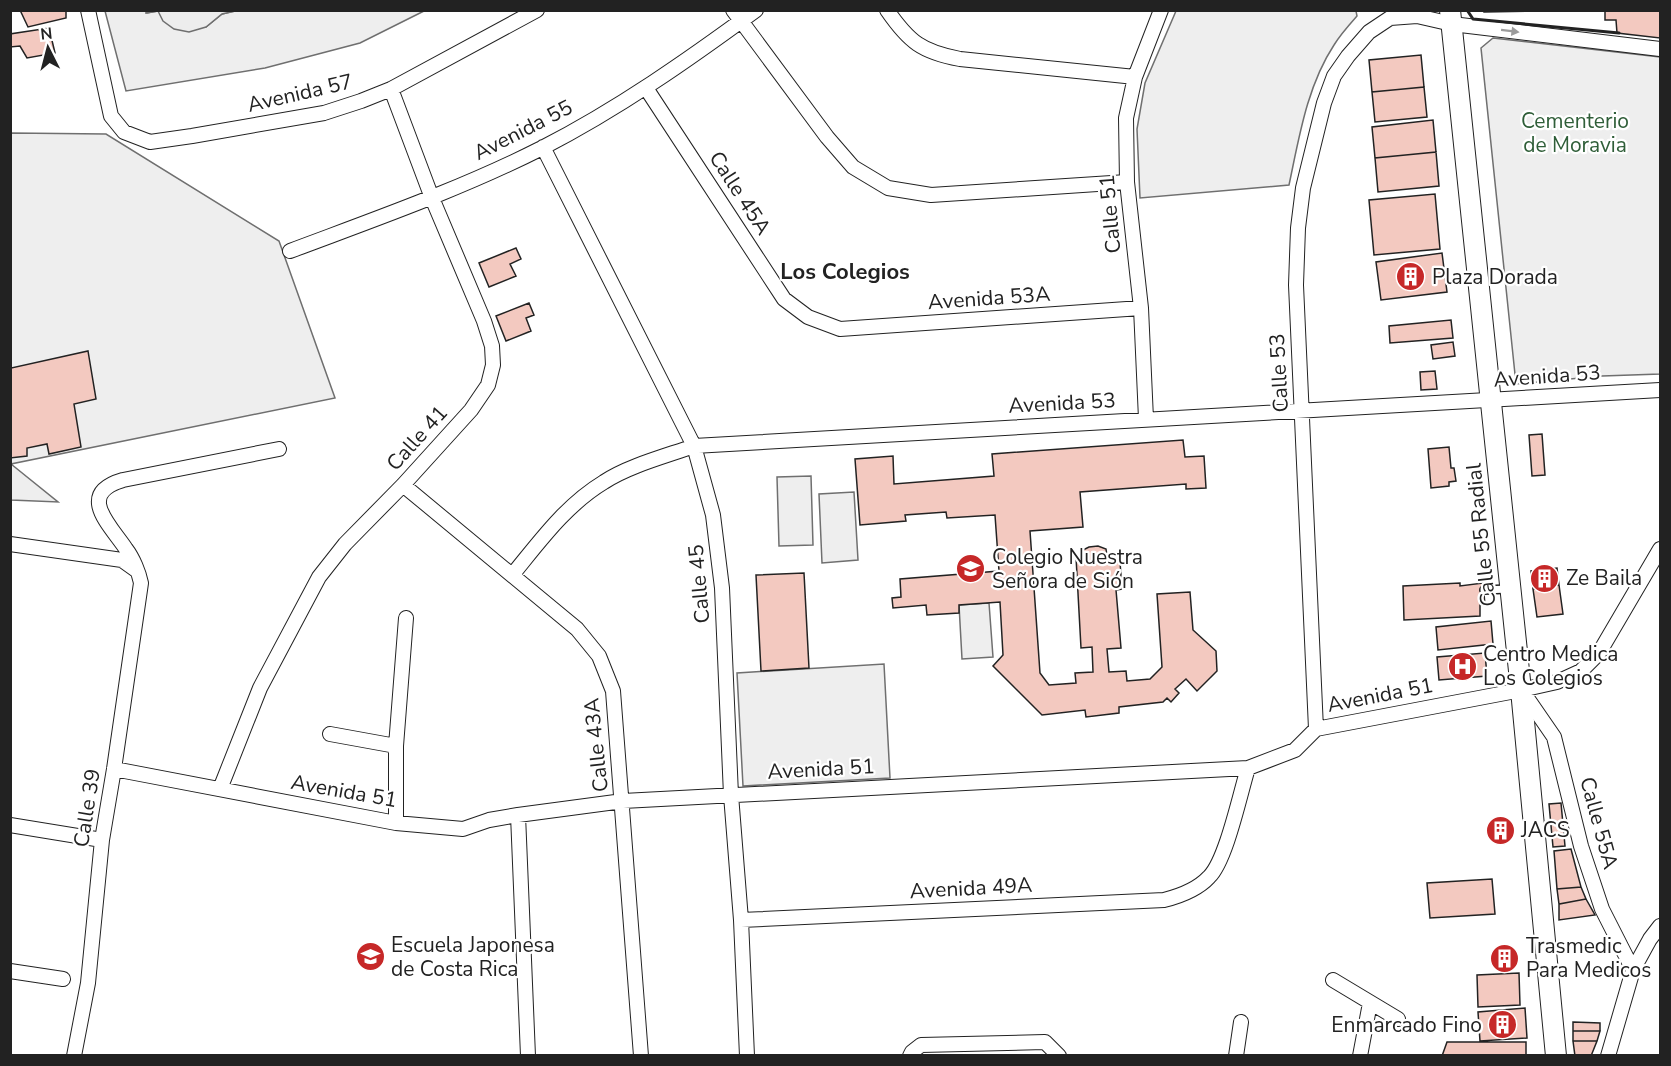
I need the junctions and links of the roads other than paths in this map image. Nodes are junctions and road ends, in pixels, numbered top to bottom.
1 (88, 10) edge
2 (537, 10) edge
3 (756, 10) edge
4 (887, 10) edge
5 (1161, 10) edge
6 (737, 16) edge
7 (1451, 17) edge
8 (1660, 49) edge
9 (1135, 77) junction
10 (646, 88) junction
11 (391, 89) junction
12 (543, 147) junction
13 (1127, 182) junction
14 (432, 198) junction
15 (290, 251) dead end
16 (1141, 308) junction
17 (840, 329) joint
18 (1660, 390) edge
19 (1491, 401) junction
20 (1301, 412) junction
21 (1146, 419) junction
22 (694, 446) junction
23 (279, 449) dead end
24 (403, 485) junction
25 (10, 544) edge
26 (1660, 549) edge
27 (136, 570) junction
28 (513, 574) junction
29 (1511, 588) junction
30 (1484, 590) dead end
31 (406, 618) dead end
32 (1521, 690) junction
33 (1316, 729) junction
34 (330, 734) dead end
35 (396, 746) junction
36 (1248, 768) junction
37 (114, 769) junction
38 (220, 789) junction
39 (731, 795) junction
40 (623, 801) junction
41 (518, 815) junction
42 (396, 823) junction
43 (10, 825) edge
44 (102, 840) junction
45 (741, 920) junction
46 (1660, 926) edge
47 (1633, 970) junction
48 (10, 971) edge
49 (63, 979) dead end
50 (1334, 980) dead end
51 (1370, 1003) junction
52 (1398, 1019) dead end
53 (1241, 1022) dead end
54 (911, 1054) edge
55 (1059, 1055) edge
56 (74, 1056) edge
57 (528, 1056) edge
58 (641, 1056) edge
59 (747, 1056) edge
60 (1236, 1056) edge
61 (1360, 1056) edge
62 (1556, 1056) edge
63 (1608, 1056) edge

1 - 11 street, Avenida 57
2 - 11 street, Avenida 57
3 - 6 street, Avenida 55
4 - 9 street
5 - 9 street, Calle 51
6 - 10 street, Avenida 55
6 - 13 street
7 -> 8 street
7 - 19 main road, Calle 55 Radial
7 - 20 street, Calle 53
9 - 13 street, Calle 51
10 - 12 street, Avenida 55
10 - 17 street, Calle 45A
11 - 14 street, Calle 41
12 - 14 street, Avenida 55
12 - 22 street, Calle 45
13 - 16 street, Calle 51
14 - 15 street, Avenida 55
14 - 24 street, Calle 41
16 - 17 street, Avenida 53A
16 - 21 street, Calle 51
18 - 19 street, Avenida 53
19 - 20 street, Avenida 53
19 - 29 main road, Calle 55 Radial
20 - 21 street, Avenida 53
20 - 33 street, Calle 53
21 - 22 street, Avenida 53
22 - 28 street, Avenida 53
22 - 39 street, Calle 45
23 - 27 street
24 - 28 street, Calle 43A
24 - 38 street, Calle 41
25 - 27 street
26 - 32 street, Avenida 51
27 - 37 street, Calle 39
28 - 40 street, Calle 43A
29 - 30 lane
29 - 32 main road, Calle 55 Radial
31 - 35 street
32 - 33 street, Avenida 51
32 - 47 street, Calle 55A
32 - 62 main road, Calle 55 Radial
33 - 36 street, Avenida 51
34 - 35 street
35 - 42 street
36 - 39 street, Avenida 51
36 - 45 street, Avenida 49A
37 - 38 street, Avenida 51
37 - 44 street, Calle 39
38 - 42 street, Avenida 51
39 - 40 street, Avenida 51
39 - 45 street, Calle 45
40 - 41 street, Avenida 51
40 - 58 street, Calle 43A
41 - 42 street, Avenida 51
41 - 57 street
43 - 44 street
44 - 56 street, Calle 39
45 - 59 street, Calle 45
46 - 47 street
47 - 63 street
48 - 49 street
50 - 51 street
51 - 52 street
51 - 61 street
53 - 60 street
54 - 55 street

